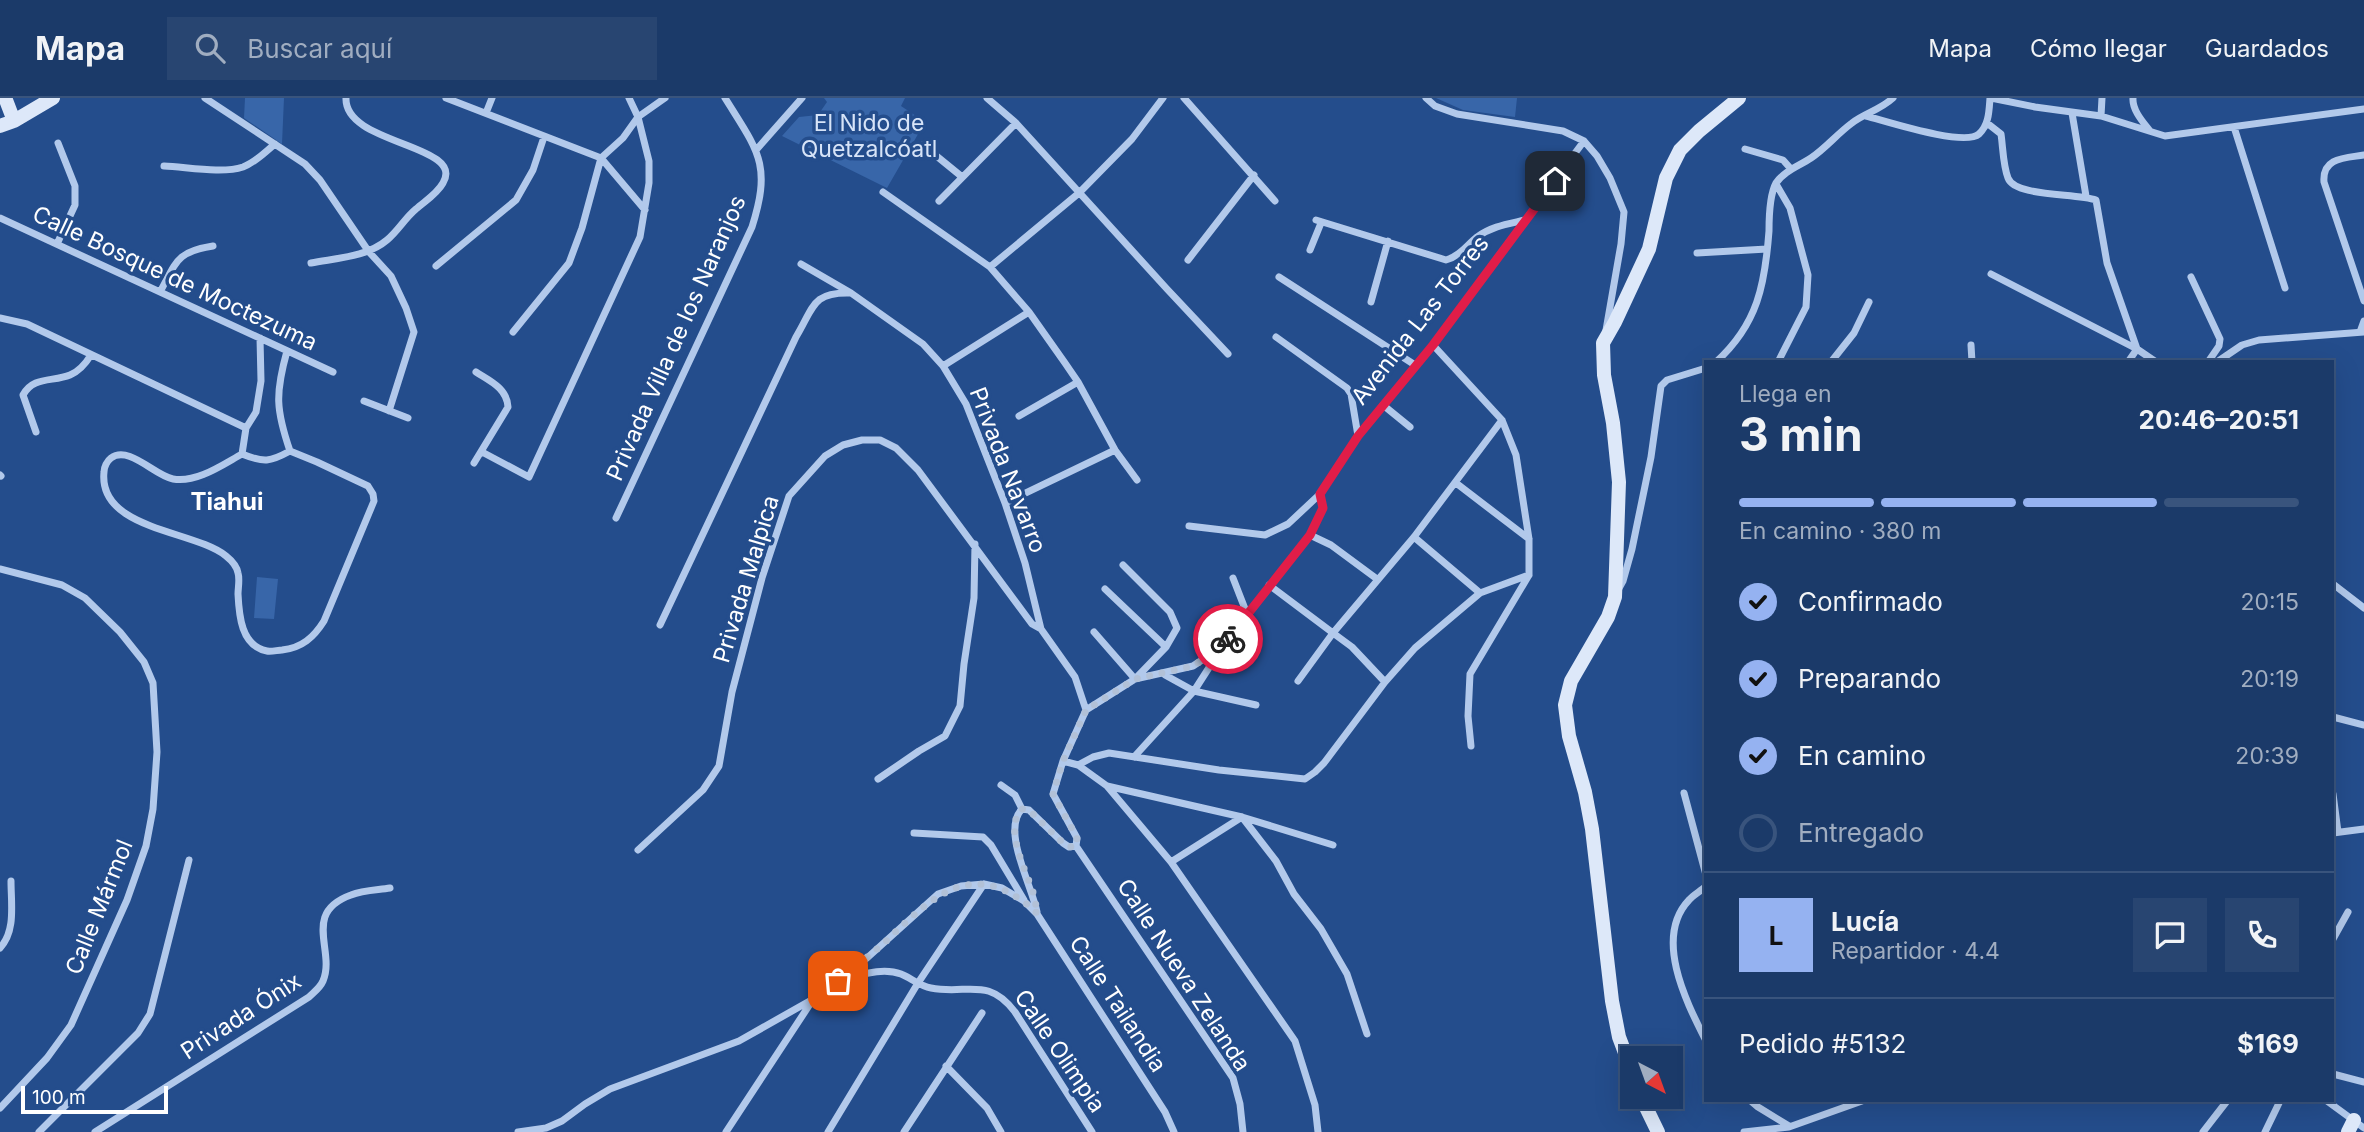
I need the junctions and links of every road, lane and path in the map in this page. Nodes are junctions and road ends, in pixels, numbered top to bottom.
1 (205, 98) edge
2 (346, 98) edge
3 (446, 98) edge
4 (492, 98) edge
5 (629, 98) edge
6 (665, 98) edge
7 (725, 98) edge
8 (802, 98) edge
9 (987, 98) edge
10 (1163, 98) edge
11 (1184, 98) edge
12 (1426, 98) edge
13 (1739, 98) edge
14 (1893, 98) edge
15 (1990, 98) edge
16 (2037, 98) edge
17 (2102, 98) edge
18 (2133, 98) edge
19 (49, 99) edge
20 (5, 100) edge
21 (2035, 107) junction
22 (2364, 109) edge
23 (486, 113) junction
24 (2072, 113) junction
25 (1865, 116) junction
26 (2101, 116) junction
27 (638, 117) junction
28 (15, 121) junction
29 (1016, 123) junction
30 (1987, 123) junction
31 (0, 126) edge
32 (2234, 127) junction
33 (2150, 132) junction
34 (544, 136) junction
35 (1584, 141) junction
36 (58, 143) dead end
37 (275, 144) junction
38 (923, 145) dead end
39 (757, 149) junction
40 (1745, 149) dead end
41 (2364, 155) edge
42 (601, 158) junction
43 (164, 166) dead end
44 (1791, 169) junction
45 (1254, 175) junction
46 (961, 176) junction
47 (1776, 184) junction
48 (883, 192) dead end
49 (1079, 193) junction
50 (2086, 196) junction
51 (939, 201) dead end
52 (1275, 201) dead end
53 (645, 210) junction
54 (0, 218) edge
55 (1525, 220) junction
56 (1388, 241) junction
57 (57, 244) junction
58 (214, 246) dead end
59 (1767, 249) junction
60 (1310, 250) dead end
61 (369, 252) junction
62 (1697, 253) dead end
63 (1188, 260) dead end
64 (312, 263) dead end
65 (801, 264) dead end
66 (436, 266) dead end
67 (990, 267) junction
68 (1991, 274) dead end
69 (1279, 276) dead end
70 (2191, 277) dead end
71 (2285, 288) dead end
72 (160, 292) junction
73 (851, 293) junction
74 (2364, 301) edge
75 (1371, 302) dead end
76 (1869, 302) dead end
77 (1029, 312) junction
78 (0, 318) edge
79 (2364, 321) edge
80 (513, 332) dead end
81 (2362, 332) edge
82 (1276, 337) dead end
83 (260, 338) junction
84 (1603, 343) junction
85 (1433, 345) junction
86 (1971, 345) dead end
87 (2137, 349) junction
88 (287, 351) junction
89 (1228, 354) dead end
90 (92, 355) junction
91 (1718, 360) edge
92 (1779, 360) edge
93 (1833, 360) edge
94 (1972, 360) edge
95 (2129, 360) edge
96 (2153, 360) edge
97 (2209, 360) edge
98 (2220, 360) edge
99 (1415, 365) junction
100 (943, 366) junction
101 (1704, 369) edge
102 (333, 372) dead end
103 (476, 372) dead end
104 (1078, 382) junction
105 (364, 401) dead end
106 (1383, 405) junction
107 (389, 411) junction
108 (1019, 416) dead end
109 (408, 418) dead end
110 (1502, 420) junction
111 (1410, 427) dead end
112 (246, 428) junction
113 (36, 432) dead end
114 (1358, 436) junction
115 (1115, 450) junction
116 (290, 451) junction
117 (482, 452) junction
118 (242, 454) junction
119 (474, 463) dead end
120 (1137, 480) dead end
121 (1456, 483) junction
122 (1320, 494) junction
123 (1005, 503) junction
124 (616, 518) dead end
125 (1189, 526) dead end
126 (1310, 535) junction
127 (1414, 537) junction
128 (1529, 539) junction
129 (975, 544) junction
130 (1123, 565) dead end
131 (0, 569) edge
132 (1529, 575) junction
133 (1233, 578) dead end
134 (1377, 579) junction
135 (1269, 585) junction
136 (1105, 589) dead end
137 (2334, 589) edge
138 (1480, 593) junction
139 (1615, 597) junction
140 (2364, 608) edge
141 (1247, 614) junction
142 (660, 625) dead end
143 (1041, 629) junction
144 (1094, 632) dead end
145 (1333, 633) junction
146 (1223, 646) junction
147 (1166, 648) junction
148 (1164, 675) junction
149 (1135, 679) junction
150 (1298, 681) dead end
151 (1385, 682) junction
152 (1194, 691) junction
153 (1256, 705) dead end
154 (1086, 710) junction
155 (2334, 717) edge
156 (2364, 724) edge
157 (1471, 746) dead end
158 (1134, 757) junction
159 (1063, 761) junction
160 (1078, 765) junction
161 (878, 779) dead end
162 (1001, 785) dead end
163 (1107, 786) junction
164 (1684, 793) dead end
165 (1022, 809) junction
166 (2334, 814) edge
167 (1242, 817) junction
168 (2364, 829) edge
169 (914, 833) dead end
170 (2335, 833) edge
171 (1333, 845) dead end
172 (1076, 846) junction
173 (638, 850) dead end
174 (189, 860) dead end
175 (1171, 863) junction
176 (1704, 868) edge
177 (11, 881) dead end
178 (984, 884) junction
179 (390, 888) dead end
180 (1704, 888) edge
181 (1024, 901) junction
182 (2348, 912) dead end
183 (1038, 914) junction
184 (2334, 937) edge
185 (0, 948) edge
186 (838, 981) junction
187 (918, 983) junction
188 (815, 998) junction
189 (982, 1013) dead end
190 (1367, 1034) dead end
191 (1704, 1037) edge
192 (1622, 1046) edge
193 (946, 1066) junction
194 (2334, 1074) edge
195 (2364, 1082) edge
196 (1752, 1102) edge
197 (1859, 1102) edge
198 (2226, 1102) edge
199 (2279, 1102) edge
200 (2328, 1102) edge
201 (0, 1108) edge
202 (1647, 1110) edge
203 (1789, 1127) junction
204 (2355, 1127) edge
205 (38, 1132) edge
206 (95, 1132) edge
207 (517, 1132) edge
208 (726, 1132) edge
209 (828, 1132) edge
210 (904, 1132) edge
211 (1001, 1132) edge
212 (1092, 1132) edge
213 (1174, 1132) edge
214 (1243, 1132) edge
215 (1318, 1132) edge
216 (1658, 1132) edge
217 (1744, 1132) edge
218 (2203, 1132) edge
219 (2264, 1132) edge

1 - 37 street
2 - 61 street
3 - 23 street
4 - 23 street
5 - 27 street
6 - 27 street
7 - 39 street, Privada Villa de los Naranjos
8 - 39 street
9 - 29 street
10 - 49 street
11 - 45 street
12 - 35 street
13 - 84 street
14 - 25 street
15 - 21 street
15 - 30 street
16 - 21 street
17 - 26 street
18 - 33 street
19 - 28 street
20 - 28 street
21 - 24 street
22 - 32 street
23 - 34 street
24 - 26 street
24 - 50 street
25 - 30 street
25 - 44 street
26 - 33 street
27 - 42 street
27 - 53 street
28 - 31 street
29 - 46 street
29 - 49 street
30 - 50 street
32 - 33 street
32 - 71 street
34 - 42 street
34 - 66 street
35 - 55 street, Avenida Las Torres
35 - 84 street
36 - 57 street
37 - 43 street
37 - 61 street
38 - 46 street
39 - 124 street, Privada Villa de los Naranjos
40 - 44 street
41 - 74 street
42 - 53 street
42 - 80 street
44 - 47 street
45 - 52 street
45 - 63 street
46 - 51 street
47 - 59 street
47 - 92 street
48 - 67 street
49 - 67 street
49 - 89 street
50 - 87 street
53 - 117 street
54 - 57 street, Calle Bosque de Moctezuma
55 - 56 street
55 - 85 street, Avenida Las Torres
56 - 60 street
56 - 75 street
57 - 72 street, Calle Bosque de Moctezuma
58 - 72 street
59 - 62 street
59 - 91 street
61 - 64 street
61 - 107 street
65 - 73 street, Privada Navarro
67 - 77 street
68 - 87 street
69 - 99 street
70 - 97 street
72 - 83 street, Calle Bosque de Moctezuma
73 - 100 street, Privada Navarro
73 - 142 street
76 - 93 street
77 - 100 street
77 - 104 street
78 - 90 street
79 - 81 street
81 - 98 street
82 - 114 street
83 - 88 street, Calle Bosque de Moctezuma
83 - 112 street
84 - 139 street
85 - 99 street, Avenida Las Torres
85 - 110 street
86 - 94 street
87 - 95 street
87 - 96 street
88 - 102 street, Calle Bosque de Moctezuma
88 - 116 street
90 - 112 street
90 - 113 street
99 - 106 street, Avenida Las Torres
100 - 123 street, Privada Navarro
101 - 139 street
103 - 117 street
104 - 108 street
104 - 115 street
105 - 107 street
106 - 111 street
106 - 114 street, Avenida Las Torres
107 - 109 street
110 - 121 street
110 - 128 street
112 - 118 street
114 - 122 street, Avenida Las Torres
115 - 120 street
115 - 123 street
116 - 118 street
116 - 118 street
117 - 119 street
121 - 127 street
121 - 128 street
122 - 125 street, Avenida Las Torres
122 - 126 street
123 - 143 street, Privada Navarro
126 - 134 street
126 - 135 street
127 - 134 street
127 - 138 street
128 - 132 street
129 - 143 street, Privada Malpica
129 - 161 street
129 - 173 street, Privada Malpica
130 - 147 street
131 - 201 street, Calle Mármol
132 - 138 street
132 - 157 street
133 - 141 street
134 - 145 street
135 - 141 street
135 - 145 street
136 - 147 street
137 - 140 street
138 - 151 street
139 - 192 street
141 - 146 street
143 - 154 street, Privada Navarro
144 - 149 street
145 - 150 street
145 - 151 street
146 - 148 street
146 - 152 street
147 - 149 street
148 - 149 street
148 - 152 street
149 - 154 street
151 - 158 street
152 - 153 street
152 - 158 street
154 - 159 street
155 - 156 street
158 - 160 street
159 - 160 street
159 - 172 street
160 - 163 street
162 - 165 street
163 - 167 street
163 - 175 street
164 - 176 street
165 - 172 street
165 - 183 street
166 - 170 street
167 - 171 street
167 - 175 street
167 - 190 street
168 - 170 street
169 - 181 street
172 - 214 street, Calle Nueva Zelanda
174 - 205 street
175 - 215 street
177 - 185 street
178 - 181 street
178 - 186 street
178 - 187 street
179 - 206 street, Privada Ónix
180 - 191 street
181 - 183 street, Calle Tailandia
182 - 184 street
183 - 213 street, Calle Tailandia
186 - 187 street
186 - 188 street
187 - 209 street
187 - 212 street, Calle Olimpia
188 - 207 street
188 - 208 street
189 - 193 street
193 - 210 street
193 - 211 street
194 - 195 street
196 - 203 street
197 - 203 street
198 - 218 street
199 - 219 street
200 - 204 street
202 - 216 street
203 - 217 street

